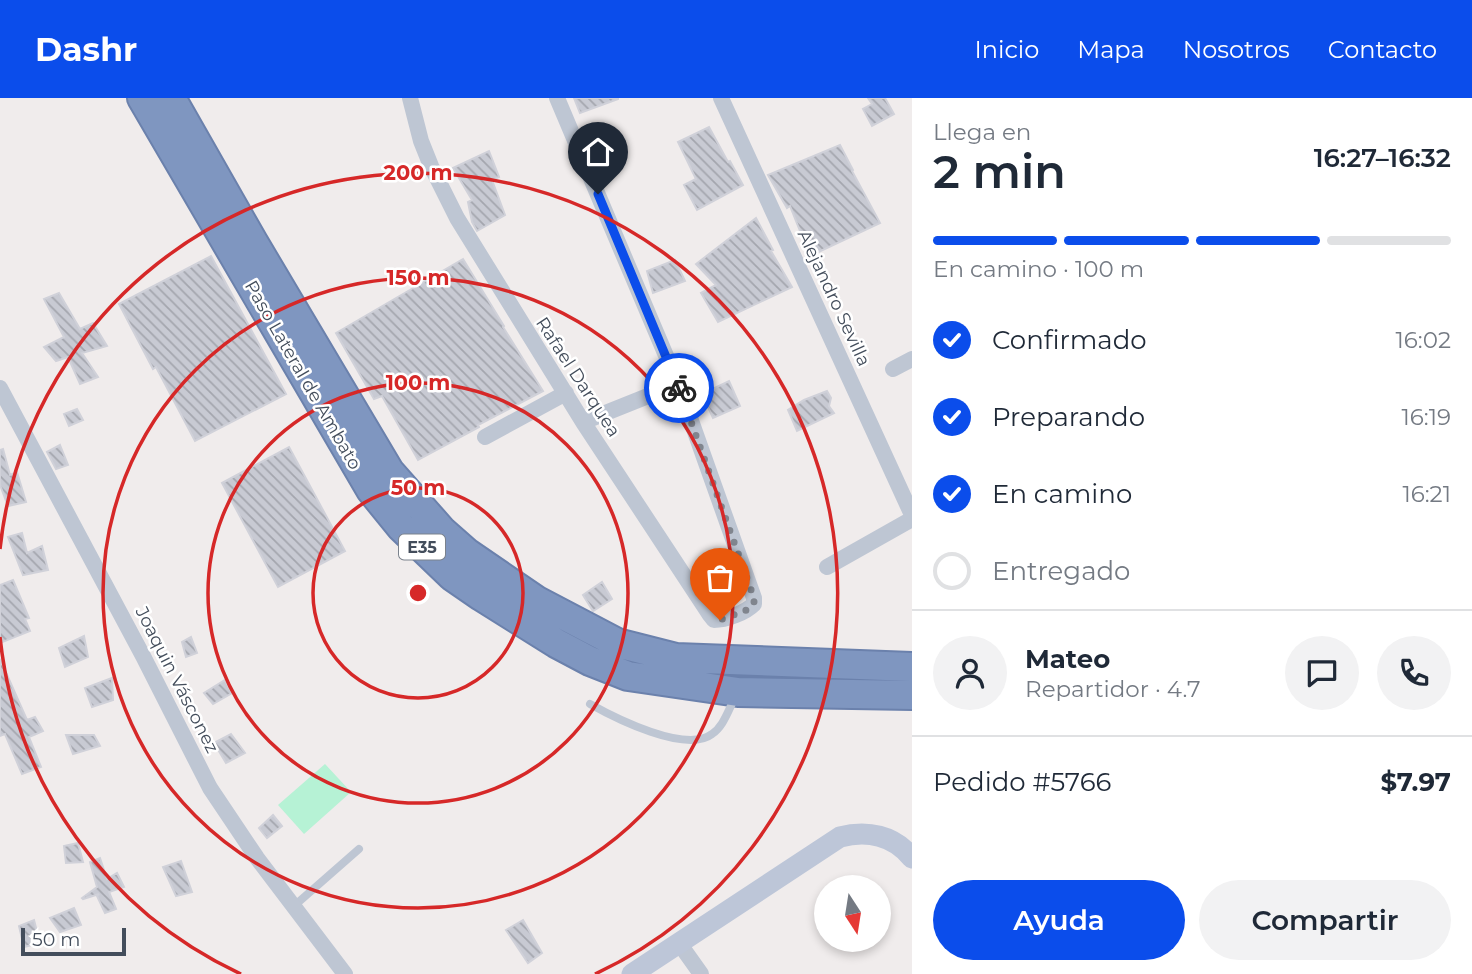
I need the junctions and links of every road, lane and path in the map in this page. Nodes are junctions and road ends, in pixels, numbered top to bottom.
1 (142, 98) edge
2 (410, 98) edge
3 (557, 98) edge
4 (721, 98) edge
5 (171, 115) edge
6 (912, 359) edge
7 (893, 369) dead end
8 (678, 384) junction
9 (0, 388) edge
10 (566, 393) junction
11 (583, 422) junction
12 (485, 437) dead end
13 (912, 517) edge
14 (827, 567) dead end
15 (912, 667) edge
16 (738, 692) junction
17 (843, 695) junction
18 (912, 695) edge
19 (912, 700) edge
20 (590, 704) dead end
21 (359, 849) dead end
22 (912, 858) edge
23 (294, 906) junction
24 (679, 943) junction
25 (345, 974) edge
26 (632, 974) edge
27 (701, 974) edge

1 - 5 highway, Paso Lateral de Ambato / E35
2 - 10 street, Rafael Darquea
3 - 8 street
4 - 13 street, Alejandro Sevilla
5 - 15 highway, Paso Lateral de Ambato / E35
5 - 16 highway, Paso Lateral de Ambato / E35
6 - 7 street
8 - 11 street
8 - 11 street, Rafael Darquea
9 - 23 street, Joaquin Vásconez
10 - 11 street, Rafael Darquea
10 - 12 street
13 - 14 street
16 - 17 highway, Paso Lateral de Ambato / E35
16 - 20 lane
17 - 18 highway, Paso Lateral de Ambato / E35
17 - 19 highway
21 - 23 lane
22 - 24 street
23 - 25 street, Joaquin Vásconez
24 - 26 street
24 - 27 street

